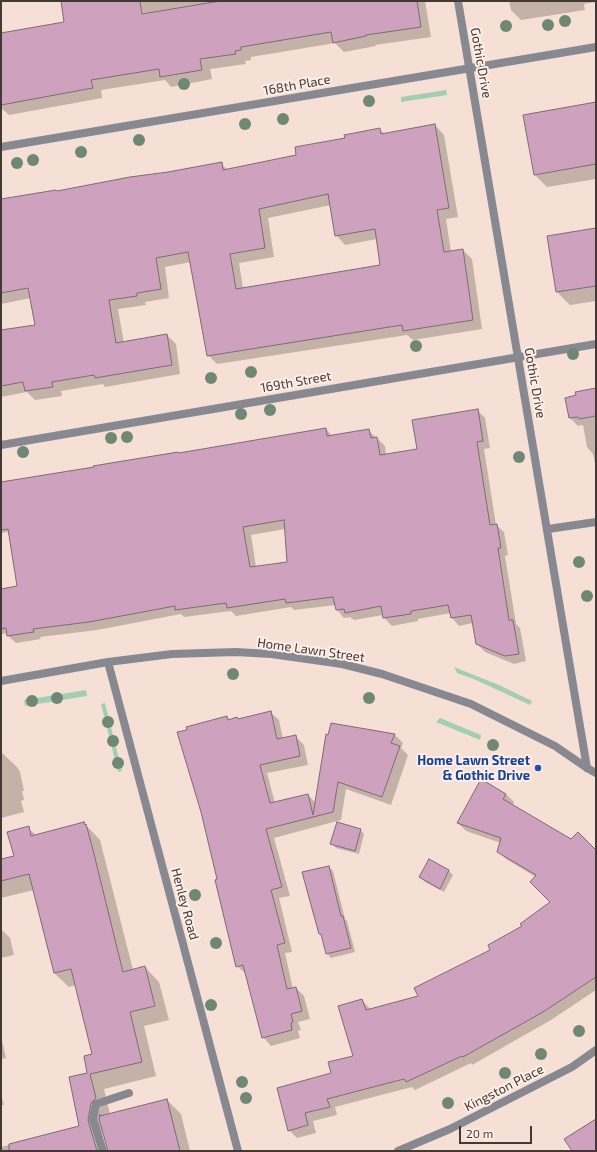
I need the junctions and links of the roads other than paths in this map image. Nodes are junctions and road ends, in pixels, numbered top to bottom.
1 (458, 1) edge
2 (596, 47) edge
3 (470, 68) junction
4 (1, 147) edge
5 (596, 344) edge
6 (518, 357) junction
7 (1, 445) edge
8 (596, 522) edge
9 (548, 529) junction
10 (108, 662) junction
11 (1, 681) edge
12 (587, 768) junction
13 (596, 773) edge
14 (596, 1050) edge
15 (129, 1093) dead end
16 (102, 1151) edge
17 (238, 1151) edge
18 (398, 1151) edge

1 - 3 street, Gothic Drive
2 - 3 street, 168th Place
3 - 4 street, 168th Place
3 - 6 street, Gothic Drive
5 - 6 street, 169th Street
6 - 7 street, 169th Street
6 - 9 street, Gothic Drive
8 - 9 street
9 - 12 street, Gothic Drive
10 - 11 street, Home Lawn Street
10 - 12 street, Home Lawn Street
10 - 17 street, Henley Road
12 - 13 street, Home Lawn Street
14 - 18 street, Kingston Place
15 - 16 street

